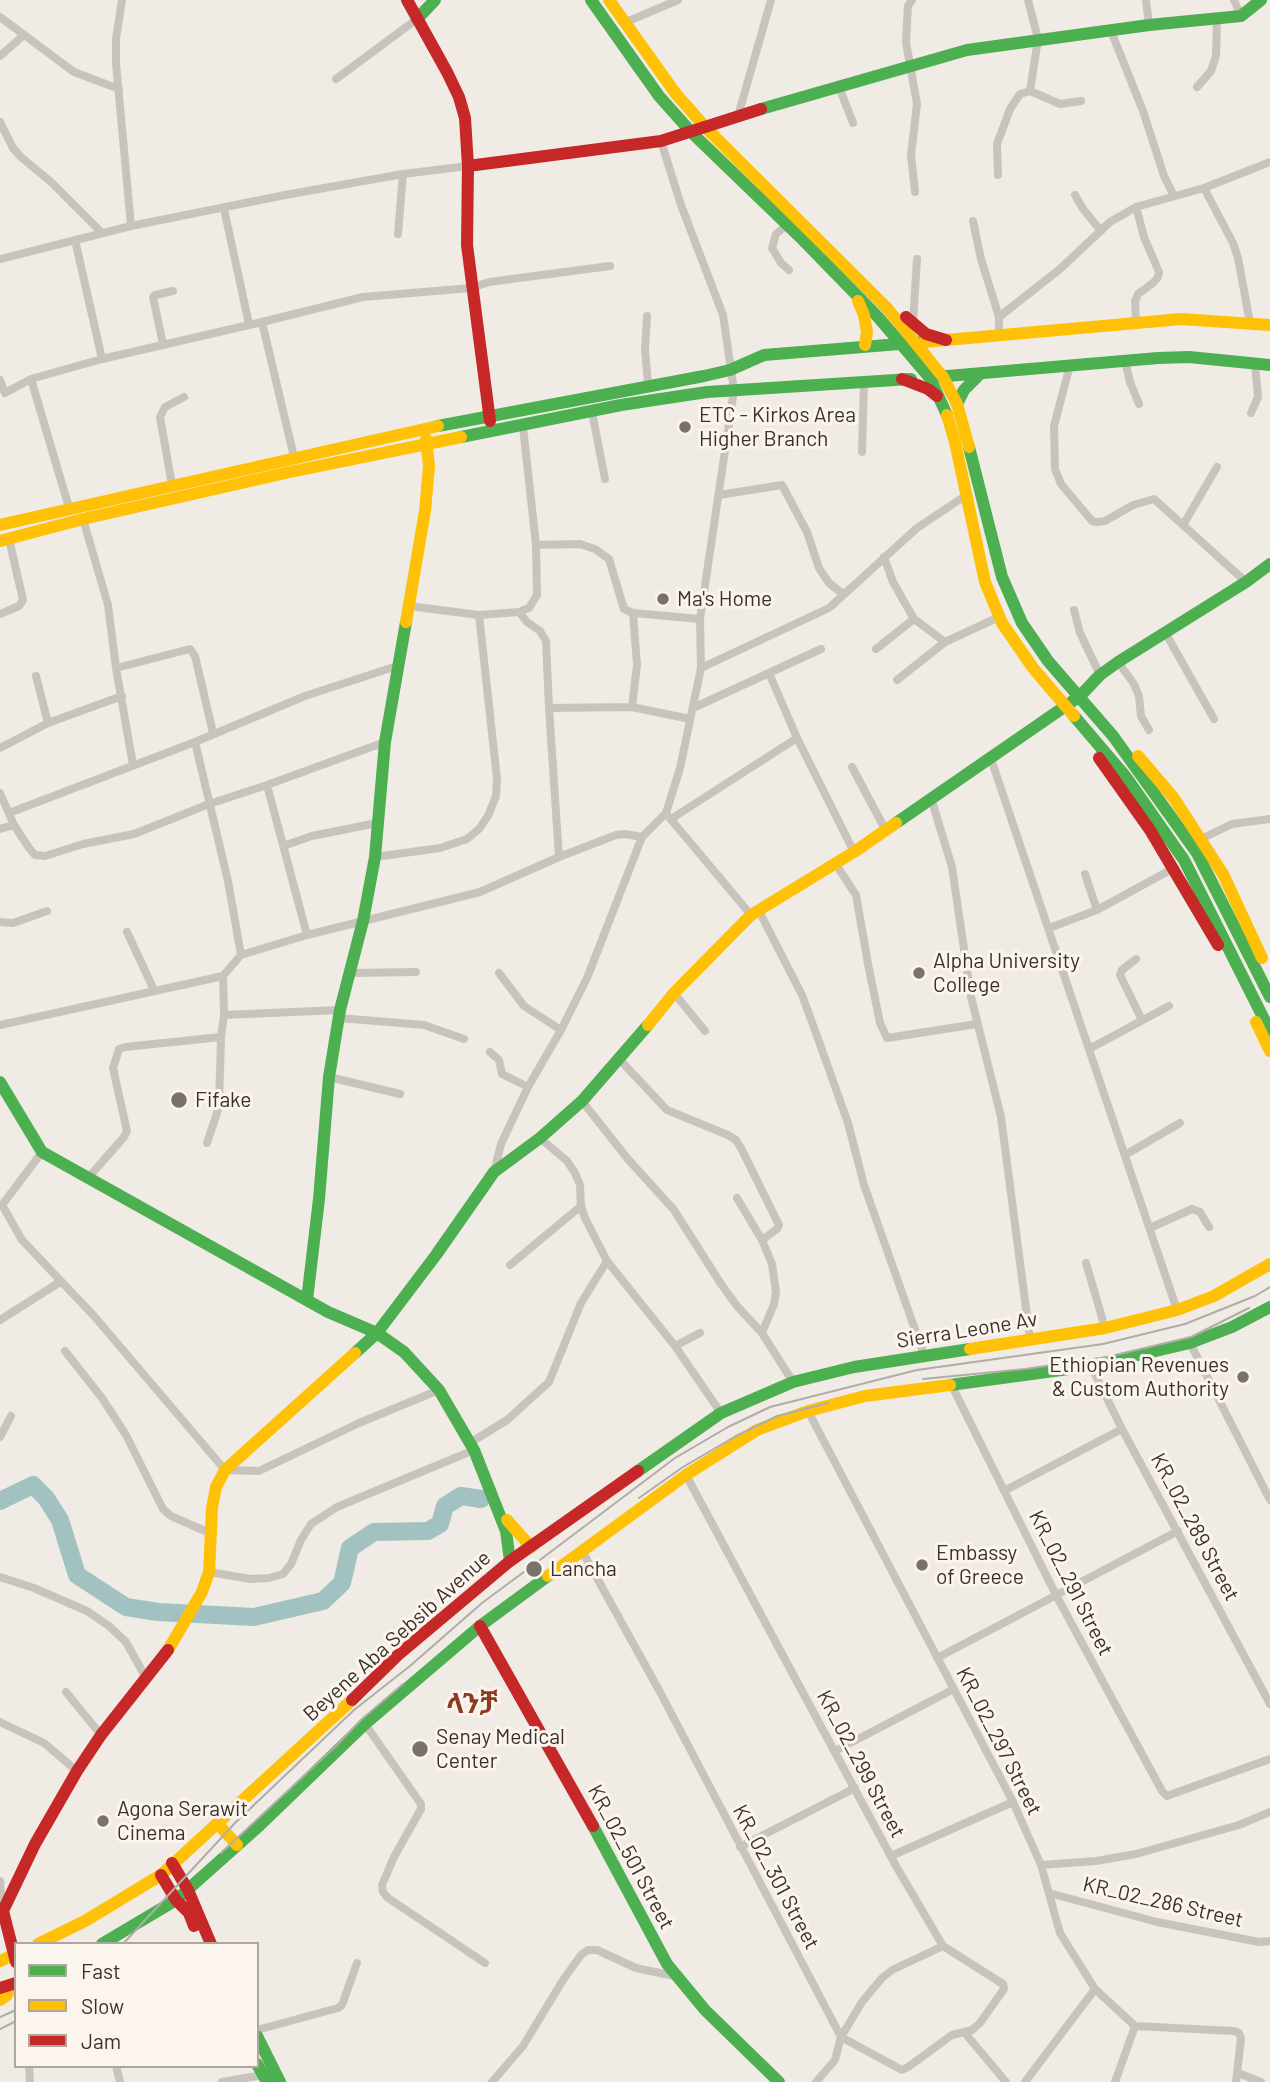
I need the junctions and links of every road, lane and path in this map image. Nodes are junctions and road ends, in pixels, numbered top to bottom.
1 (122, 0) edge
2 (407, 0) edge
3 (435, 0) edge
4 (590, 0) edge
5 (609, 0) edge
6 (678, 0) edge
7 (771, 0) edge
8 (912, 0) edge
9 (1028, 0) edge
10 (1146, 0) edge
11 (1234, 0) edge
12 (1262, 0) edge
13 (1270, 8) edge
14 (1241, 16) junction
15 (0, 17) edge
16 (417, 19) junction
17 (1217, 20) junction
18 (624, 23) junction
19 (1149, 24) junction
20 (1111, 31) junction
21 (24, 35) junction
22 (1038, 39) junction
23 (0, 56) edge
24 (911, 65) junction
25 (336, 79) dead end
26 (839, 87) junction
27 (1197, 87) dead end
28 (119, 89) junction
29 (1030, 92) junction
30 (1081, 102) dead end
31 (738, 116) junction
32 (0, 122) edge
33 (853, 123) dead end
34 (706, 128) junction
35 (691, 132) junction
36 (662, 141) junction
37 (1270, 162) edge
38 (468, 166) junction
39 (403, 174) junction
40 (998, 175) dead end
41 (1204, 188) junction
42 (915, 192) dead end
43 (1076, 195) dead end
44 (1174, 196) junction
45 (1136, 207) junction
46 (223, 209) junction
47 (973, 221) dead end
48 (787, 225) junction
49 (131, 226) junction
50 (1101, 231) junction
51 (102, 233) junction
52 (398, 234) dead end
53 (75, 240) junction
54 (0, 259) edge
55 (917, 259) dead end
56 (610, 266) dead end
57 (789, 270) dead end
58 (866, 286) junction
59 (471, 288) junction
60 (173, 291) dead end
61 (856, 296) junction
62 (647, 316) dead end
63 (999, 317) junction
64 (1136, 321) junction
65 (262, 322) junction
66 (1250, 323) junction
67 (250, 324) junction
68 (913, 324) junction
69 (1270, 325) edge
70 (999, 334) junction
71 (946, 340) junction
72 (902, 342) junction
73 (917, 342) junction
74 (163, 344) junction
75 (864, 345) junction
76 (102, 359) junction
77 (1125, 360) junction
78 (1255, 363) junction
79 (1070, 365) junction
80 (1270, 365) edge
81 (730, 370) junction
82 (981, 373) junction
83 (937, 377) junction
84 (31, 379) junction
85 (902, 379) junction
86 (0, 380) edge
87 (864, 382) junction
88 (649, 384) junction
89 (734, 390) junction
90 (2, 394) edge
91 (184, 397) dead end
92 (941, 399) junction
93 (957, 404) junction
94 (1139, 404) dead end
95 (592, 411) junction
96 (1251, 412) dead end
97 (489, 415) junction
98 (523, 426) junction
99 (425, 428) junction
100 (491, 432) junction
101 (427, 445) junction
102 (862, 452) dead end
103 (294, 457) junction
104 (1217, 467) dead end
105 (605, 478) dead end
106 (172, 485) junction
107 (968, 494) junction
108 (719, 495) junction
109 (69, 508) junction
110 (78, 520) junction
111 (0, 525) edge
112 (1183, 525) junction
113 (5, 540) edge
114 (536, 545) junction
115 (884, 557) junction
116 (1270, 564) edge
117 (1246, 582) junction
118 (843, 594) junction
119 (409, 606) junction
120 (1074, 610) dead end
121 (519, 612) junction
122 (633, 613) junction
123 (0, 614) edge
124 (480, 615) junction
125 (999, 617) junction
126 (700, 619) junction
127 (914, 619) junction
128 (1165, 632) junction
129 (945, 642) junction
130 (821, 649) dead end
131 (876, 649) dead end
132 (1118, 662) junction
133 (397, 666) junction
134 (116, 668) junction
135 (701, 668) junction
136 (769, 673) junction
137 (36, 676) dead end
138 (1100, 676) junction
139 (897, 680) dead end
140 (1080, 695) junction
141 (122, 696) junction
142 (1066, 705) junction
143 (632, 707) junction
144 (549, 708) junction
145 (693, 708) junction
146 (690, 719) junction
147 (1214, 719) dead end
148 (48, 723) junction
149 (1149, 730) dead end
150 (213, 733) junction
151 (1113, 736) junction
152 (797, 738) junction
153 (1094, 740) junction
154 (195, 742) junction
155 (385, 742) junction
156 (0, 748) edge
157 (990, 756) junction
158 (133, 765) junction
159 (852, 767) dead end
160 (267, 785) junction
161 (0, 793) edge
162 (931, 798) junction
163 (209, 804) junction
164 (9, 813) junction
165 (669, 816) junction
166 (1270, 819) edge
167 (377, 823) junction
168 (14, 825) junction
169 (0, 829) edge
170 (886, 829) junction
171 (642, 837) junction
172 (1201, 839) junction
173 (283, 846) junction
174 (854, 852) junction
175 (375, 857) junction
176 (559, 857) junction
177 (835, 863) junction
178 (1174, 868) junction
179 (1086, 874) dead end
180 (1097, 910) junction
181 (47, 911) dead end
182 (755, 913) junction
183 (363, 921) junction
184 (0, 922) edge
185 (1049, 928) junction
186 (127, 932) dead end
187 (307, 935) junction
188 (241, 955) junction
189 (1136, 959) dead end
190 (416, 972) dead end
191 (350, 973) junction
192 (499, 973) dead end
193 (1270, 975) edge
194 (222, 976) junction
195 (153, 990) junction
196 (674, 993) junction
197 (1270, 997) edge
198 (1169, 1006) dead end
199 (340, 1014) junction
200 (224, 1015) junction
201 (1142, 1020) junction
202 (977, 1024) junction
203 (0, 1025) edge
204 (561, 1030) junction
205 (705, 1031) dead end
206 (1270, 1031) edge
207 (222, 1037) junction
208 (464, 1039) dead end
209 (1089, 1049) junction
210 (1270, 1051) edge
211 (490, 1052) dead end
212 (620, 1060) junction
213 (329, 1077) junction
214 (0, 1082) edge
215 (528, 1087) junction
216 (400, 1094) dead end
217 (582, 1101) junction
218 (1180, 1123) dead end
219 (540, 1138) junction
220 (207, 1143) dead end
221 (43, 1152) junction
222 (1125, 1155) junction
223 (494, 1172) junction
224 (89, 1178) junction
225 (737, 1198) dead end
226 (1, 1205) edge
227 (581, 1206) junction
228 (1209, 1227) dead end
229 (1150, 1228) junction
230 (762, 1241) junction
231 (607, 1261) junction
232 (1086, 1263) dead end
233 (1270, 1264) edge
234 (510, 1265) dead end
235 (60, 1282) junction
236 (307, 1300) junction
237 (1270, 1307) edge
238 (1177, 1310) junction
239 (0, 1320) edge
240 (1105, 1328) junction
241 (377, 1333) junction
242 (700, 1333) dead end
243 (762, 1333) junction
244 (1030, 1339) junction
245 (1190, 1343) junction
246 (675, 1346) junction
247 (65, 1352) dead end
248 (923, 1355) junction
249 (1091, 1366) junction
250 (793, 1382) junction
251 (951, 1384) junction
252 (439, 1390) junction
253 (808, 1411) junction
254 (721, 1413) junction
255 (11, 1416) dead end
256 (1122, 1429) junction
257 (0, 1437) edge
258 (673, 1445) joint
259 (472, 1447) junction
260 (225, 1471) junction
261 (686, 1475) junction
262 (1004, 1491) junction
263 (1270, 1500) edge
264 (497, 1505) junction
265 (1178, 1531) junction
266 (212, 1534) junction
267 (531, 1547) junction
268 (582, 1551) junction
269 (510, 1561) junction
270 (209, 1572) junction
271 (0, 1577) edge
272 (1056, 1595) junction
273 (480, 1626) junction
274 (937, 1658) junction
275 (146, 1678) junction
276 (952, 1690) junction
277 (66, 1692) dead end
278 (1270, 1704) edge
279 (0, 1722) edge
280 (365, 1724) junction
281 (101, 1735) junction
282 (835, 1751) junction
283 (1270, 1759) edge
284 (77, 1771) junction
285 (855, 1788) junction
286 (1013, 1802) junction
287 (1270, 1812) edge
288 (218, 1824) junction
289 (237, 1845) junction
290 (740, 1847) junction
291 (891, 1856) junction
292 (173, 1863) junction
293 (1041, 1865) junction
294 (161, 1875) junction
295 (0, 1881) edge
296 (188, 1890) junction
297 (1049, 1893) junction
298 (176, 1900) junction
299 (2, 1918) edge
300 (1270, 1941) edge
301 (42, 1942) edge
302 (105, 1942) edge
303 (200, 1942) edge
304 (210, 1942) edge
305 (943, 1946) junction
306 (14, 1954) edge
307 (485, 1963) dead end
308 (357, 1964) dead end
309 (674, 1976) junction
310 (9, 1985) edge
311 (1095, 1989) junction
312 (0, 2000) edge
313 (1135, 2026) junction
314 (259, 2029) edge
315 (964, 2032) junction
316 (841, 2037) junction
317 (259, 2040) edge
318 (262, 2074) edge
319 (1237, 2078) edge
320 (222, 2082) edge
321 (281, 2082) edge
322 (492, 2082) edge
323 (779, 2082) edge
324 (816, 2082) edge
325 (1006, 2082) edge
326 (1025, 2082) edge
327 (1115, 2082) edge
328 (1261, 2082) edge

1 - 28 street
2 - 16 main road
3 - 16 main road
4 - 35 main road
5 - 18 main road
6 - 18 street
7 - 31 street
8 - 24 street
9 - 22 street
10 - 19 street
11 - 14 street
12 - 13 street
12 - 14 main road
14 - 17 main road
15 - 21 street
16 - 25 street
16 - 38 main road
17 - 19 main road
17 - 27 street
18 - 34 main road
19 - 20 main road
20 - 22 main road
20 - 44 street
21 - 23 street
21 - 28 street
22 - 24 main road
22 - 29 street
24 - 26 main road
24 - 42 street
26 - 31 main road
26 - 33 street
28 - 49 street
29 - 30 street
29 - 40 street
31 - 34 main road
32 - 51 street
34 - 35 main road
34 - 58 main road
35 - 36 main road
35 - 48 main road
36 - 38 main road
36 - 81 street
37 - 41 street
38 - 39 street
38 - 59 main road
39 - 46 street
39 - 52 street
41 - 44 street
41 - 66 street
43 - 50 street
44 - 45 street
45 - 50 street
45 - 64 street
46 - 49 street
46 - 67 street
47 - 63 street
48 - 57 street
48 - 61 main road
49 - 51 street
50 - 63 street
51 - 53 street
53 - 54 street
53 - 76 street
55 - 68 street
56 - 59 street
58 - 68 main road
58 - 73 main road
59 - 65 street
59 - 97 main road
60 - 74 street
61 - 72 main road
61 - 75 main road
62 - 88 street
63 - 70 street
64 - 66 main road
64 - 70 main road
65 - 67 street
65 - 103 street
66 - 69 main road
67 - 74 street
68 - 71 main road
70 - 71 main road
71 - 73 main road
72 - 73 main road
72 - 75 main road
72 - 83 main road
73 - 83 main road
74 - 76 street
75 - 81 main road
76 - 84 street
77 - 78 main road
77 - 79 main road
77 - 94 street
78 - 80 main road
78 - 96 street
79 - 82 main road
79 - 112 street
81 - 88 main road
81 - 89 street
82 - 83 main road
82 - 93 main road
83 - 85 main road
83 - 92 main road
83 - 93 main road
84 - 90 street
84 - 109 street
85 - 87 main road
85 - 92 main road
86 - 90 street
87 - 89 main road
87 - 102 street
88 - 97 main road
89 - 95 main road
89 - 108 street
91 - 106 street
92 - 107 main road
93 - 140 main road
95 - 98 main road
95 - 105 street
97 - 99 main road
97 - 100 main road
98 - 100 main road
98 - 114 street
99 - 101 main road
99 - 103 main road
100 - 101 main road
101 - 110 main road
101 - 119 main road
103 - 106 main road
104 - 112 street
106 - 109 main road
107 - 115 street
107 - 125 main road
108 - 118 street
108 - 126 street
109 - 110 street
109 - 111 main road
110 - 113 main road
110 - 134 street
112 - 117 street
113 - 123 street
114 - 121 street
114 - 122 street
115 - 118 street
115 - 127 street
116 - 117 main road
117 - 128 main road
118 - 135 street
119 - 124 street
119 - 133 main road
120 - 138 street
121 - 124 street
121 - 144 street
122 - 126 street
122 - 143 street
124 - 175 street
125 - 129 street
125 - 142 main road
126 - 135 street
127 - 129 street
127 - 131 street
128 - 132 main road
128 - 147 street
129 - 139 street
130 - 136 street
132 - 138 main road
132 - 149 street
133 - 150 street
133 - 155 main road
134 - 141 street
134 - 150 street
135 - 145 street
136 - 145 street
136 - 152 street
137 - 148 street
138 - 140 main road
140 - 142 main road
140 - 151 main road
141 - 148 street
141 - 158 street
142 - 153 main road
142 - 157 main road
143 - 144 street
143 - 146 street
144 - 176 street
145 - 146 street
146 - 165 street
148 - 156 street
150 - 154 street
151 - 172 main road
151 - 197 main road
152 - 165 street
152 - 174 street
153 - 178 main road
153 - 206 main road
154 - 158 street
154 - 163 street
155 - 160 street
155 - 167 main road
157 - 162 main road
157 - 185 street
158 - 164 street
159 - 170 street
160 - 163 street
160 - 173 street
161 - 164 street
162 - 170 main road
162 - 202 street
163 - 168 street
163 - 188 street
164 - 168 street
165 - 171 street
165 - 182 street
166 - 172 street
167 - 173 street
167 - 175 main road
168 - 169 street
170 - 174 main road
171 - 176 street
171 - 204 street
172 - 193 main road
173 - 187 street
174 - 177 main road
175 - 183 main road
176 - 183 street
177 - 182 main road
177 - 202 street
178 - 180 street
178 - 210 main road
179 - 180 street
180 - 185 street
181 - 184 street
182 - 196 main road
182 - 248 street
183 - 187 street
183 - 191 main road
185 - 209 street
186 - 195 street
187 - 188 street
188 - 194 street
189 - 201 street
190 - 191 street
191 - 199 main road
192 - 204 street
194 - 195 street
194 - 200 street
195 - 203 street
196 - 205 street
196 - 212 main road
198 - 201 street
199 - 200 street
199 - 208 street
199 - 213 main road
200 - 207 street
201 - 209 street
202 - 244 street
204 - 215 street
207 - 220 street
207 - 224 street
209 - 222 street
211 - 215 street
212 - 217 main road
212 - 230 street
213 - 216 street
213 - 236 main road
214 - 221 main road
215 - 223 street
217 - 219 main road
217 - 243 street
218 - 222 street
219 - 223 main road
219 - 227 street
221 - 224 main road
221 - 226 street
222 - 229 street
223 - 241 main road
224 - 236 main road
225 - 230 street
226 - 235 street
227 - 231 street
227 - 234 street
228 - 229 street
229 - 238 street
230 - 243 street
231 - 246 street
231 - 259 street
232 - 240 street
233 - 238 main road, Sierra Leone Av
235 - 239 street
235 - 260 street
236 - 241 main road
237 - 245 main road
238 - 240 main road, Sierra Leone Av
240 - 244 main road, Sierra Leone Av
241 - 252 main road
241 - 260 main road
242 - 246 street
243 - 250 street
244 - 248 main road, Sierra Leone Av
245 - 249 main road
245 - 263 street
246 - 254 street
247 - 266 street
248 - 250 main road, Sierra Leone Av
249 - 251 main road
249 - 256 street, KR_02_289 Street
250 - 254 main road, Sierra Leone Av
251 - 253 main road
251 - 262 street, KR_02_291 Street
252 - 259 main road
252 - 260 street
253 - 261 main road
253 - 274 street, KR_02_297 Street
254 - 258 main road, Sierra Leone Av
255 - 257 street
256 - 262 street
256 - 265 street, KR_02_289 Street
258 - 267 main road, Beyene Aba Sebsib Avenue
259 - 264 main road
259 - 270 street
260 - 266 main road
261 - 268 main road, Beyene Aba Sebsib Avenue
261 - 282 street, KR_02_299 Street
262 - 272 street, KR_02_291 Street
264 - 267 main road
264 - 269 main road
265 - 272 street
265 - 278 street, KR_02_289 Street
266 - 270 main road
267 - 269 main road, Beyene Aba Sebsib Avenue
268 - 273 main road, Beyene Aba Sebsib Avenue
268 - 290 street, KR_02_301 Street
269 - 288 main road, Beyene Aba Sebsib Avenue
270 - 275 main road
271 - 275 street
272 - 274 street
272 - 283 street, KR_02_291 Street
273 - 280 main road, Beyene Aba Sebsib Avenue
273 - 309 main road, KR_02_501 Street
274 - 276 street, KR_02_297 Street
275 - 281 main road
276 - 282 street
276 - 286 street, KR_02_297 Street
277 - 281 street
279 - 284 street
280 - 289 main road, Beyene Aba Sebsib Avenue
280 - 307 street
281 - 284 main road
282 - 285 street, KR_02_299 Street
284 - 299 main road
285 - 290 street
285 - 291 street, KR_02_299 Street
286 - 291 street
286 - 293 street, KR_02_297 Street
287 - 293 street
288 - 289 main road
288 - 292 main road, Beyene Aba Sebsib Avenue
289 - 296 main road, Beyene Aba Sebsib Avenue
290 - 316 street, KR_02_301 Street
291 - 305 street, KR_02_299 Street
292 - 294 main road, Beyene Aba Sebsib Avenue
292 - 296 main road
293 - 297 street, KR_02_297 Street
294 - 298 main road
294 - 301 main road, Beyene Aba Sebsib Avenue
295 - 299 street
296 - 298 main road, Beyene Aba Sebsib Avenue
296 - 304 main road
297 - 300 street, KR_02_286 Street
297 - 311 street, KR_02_297 Street
298 - 302 main road, Beyene Aba Sebsib Avenue
298 - 303 main road
299 - 306 main road
305 - 315 street, KR_02_299 Street
305 - 316 street
308 - 314 street
309 - 322 street
309 - 323 main road, KR_02_501 Street
310 - 312 main road
311 - 313 street, KR_02_297 Street
311 - 326 street
313 - 319 street
313 - 327 street
315 - 316 street
315 - 325 street
316 - 324 street
317 - 321 main road
318 - 320 street
319 - 328 street

